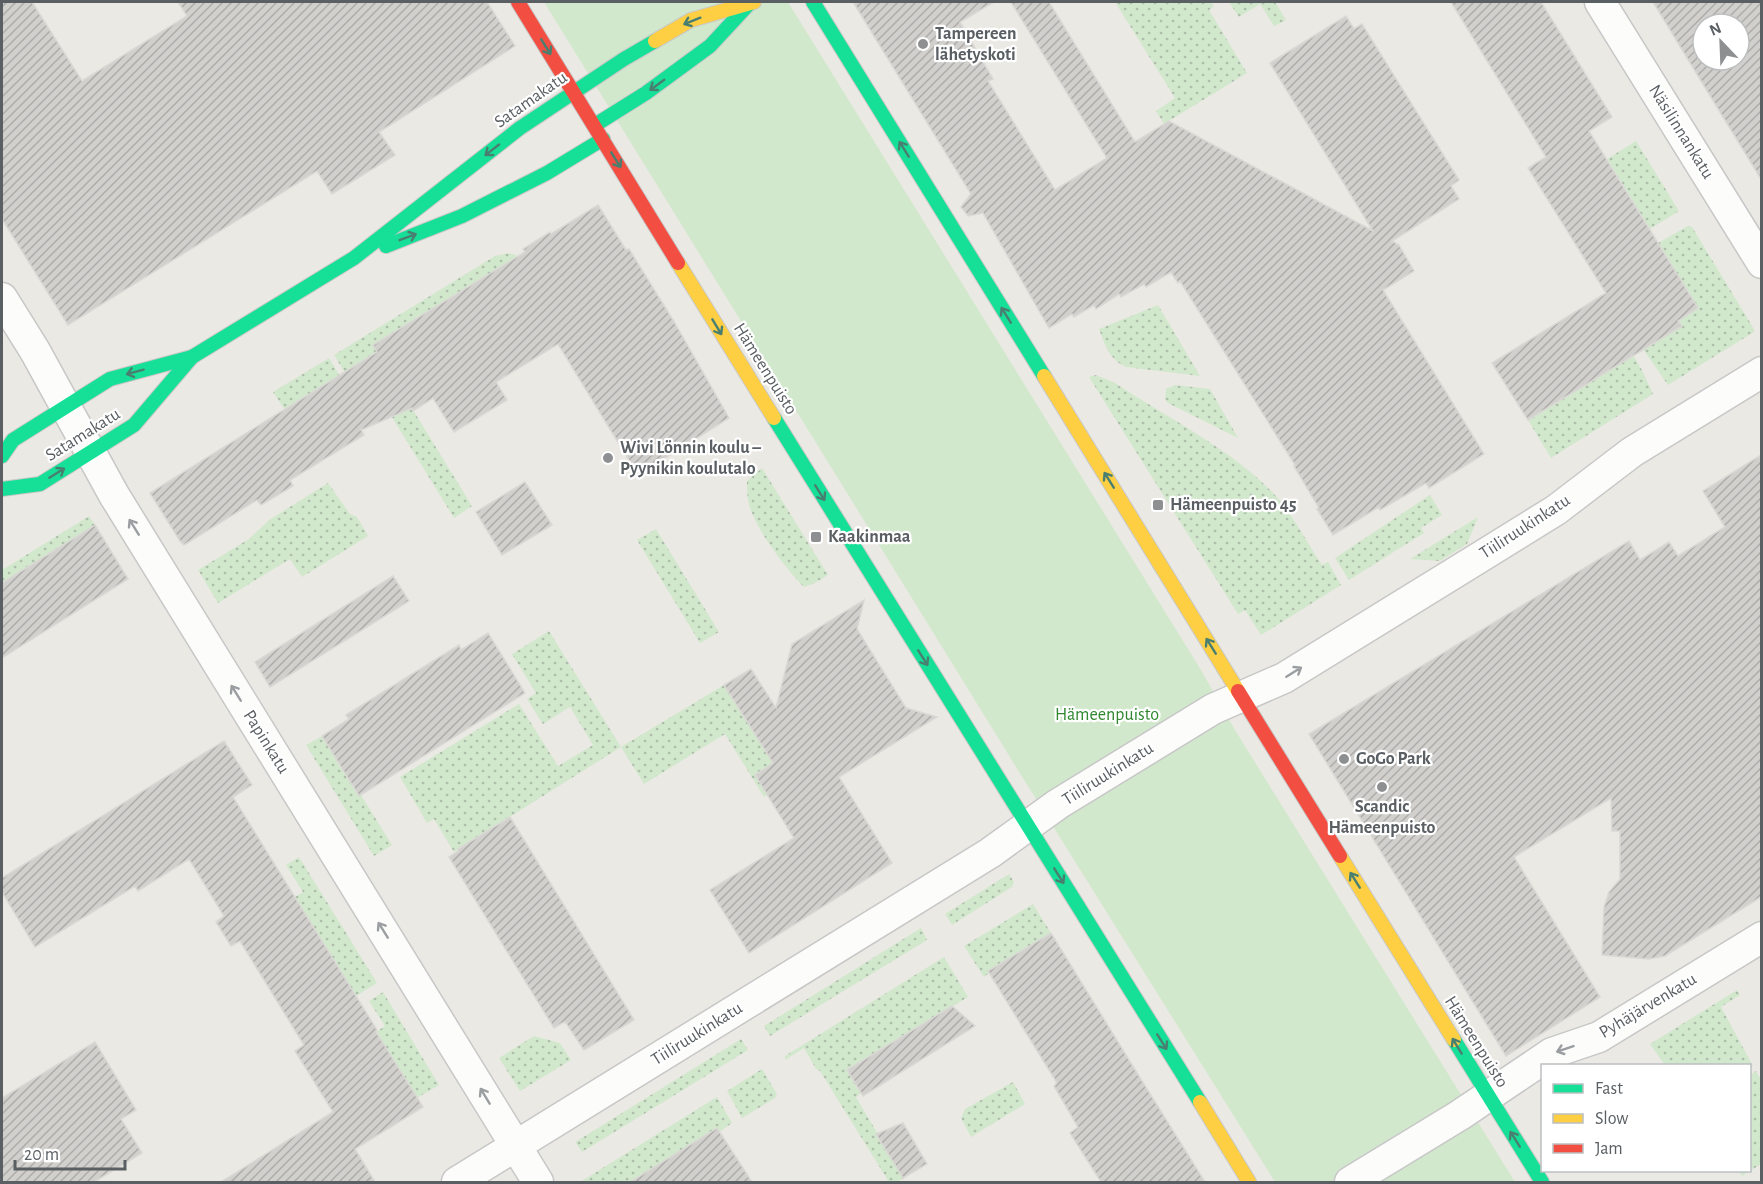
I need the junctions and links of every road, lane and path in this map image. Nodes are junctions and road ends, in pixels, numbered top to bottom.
1 (518, 2) edge
2 (813, 2) edge
3 (1600, 2) edge
4 (751, 3) edge
5 (574, 93) junction
6 (595, 125) junction
7 (603, 139) junction
8 (354, 258) junction
9 (1761, 262) edge
10 (2, 298) edge
11 (192, 357) junction
12 (1761, 372) edge
13 (65, 407) junction
14 (91, 453) junction
15 (2, 456) edge
16 (2, 489) edge
17 (1241, 697) junction
18 (1028, 826) junction
19 (1761, 937) edge
20 (1488, 1096) junction
21 (516, 1146) junction
22 (457, 1182) edge
23 (538, 1182) edge
24 (1249, 1182) edge
25 (1350, 1182) edge
26 (1542, 1182) edge

1 -> 5 main road, Hämeenpuisto
17 -> 2 main road, Hämeenpuisto
3 - 9 street, Näsilinnankatu
4 -> 5 main road, Satamakatu
4 -> 6 main road, Satamakatu
5 - 6 main road, Hämeenpuisto
5 -> 8 main road, Satamakatu
6 - 7 main road, Hämeenpuisto
8 -> 7 main road, Satamakatu
7 -> 18 main road, Hämeenpuisto
8 - 11 main road, Satamakatu
10 - 13 street, Papinkatu
11 -> 13 main road, Satamakatu
11 - 14 main road, Satamakatu
17 -> 12 street, Tiiliruukinkatu
13 - 14 street, Papinkatu
13 - 15 main road, Satamakatu
16 -> 14 main road, Satamakatu
21 -> 14 street, Papinkatu
17 - 18 street, Tiiliruukinkatu
20 -> 17 main road, Hämeenpuisto
18 - 21 street, Tiiliruukinkatu
18 -> 24 main road, Hämeenpuisto
19 -> 20 street, Pyhäjärvenkatu
20 - 25 street, Pyhäjärvenkatu
26 -> 20 main road, Hämeenpuisto
21 - 22 street, Tiiliruukinkatu
21 - 23 street, Papinkatu

